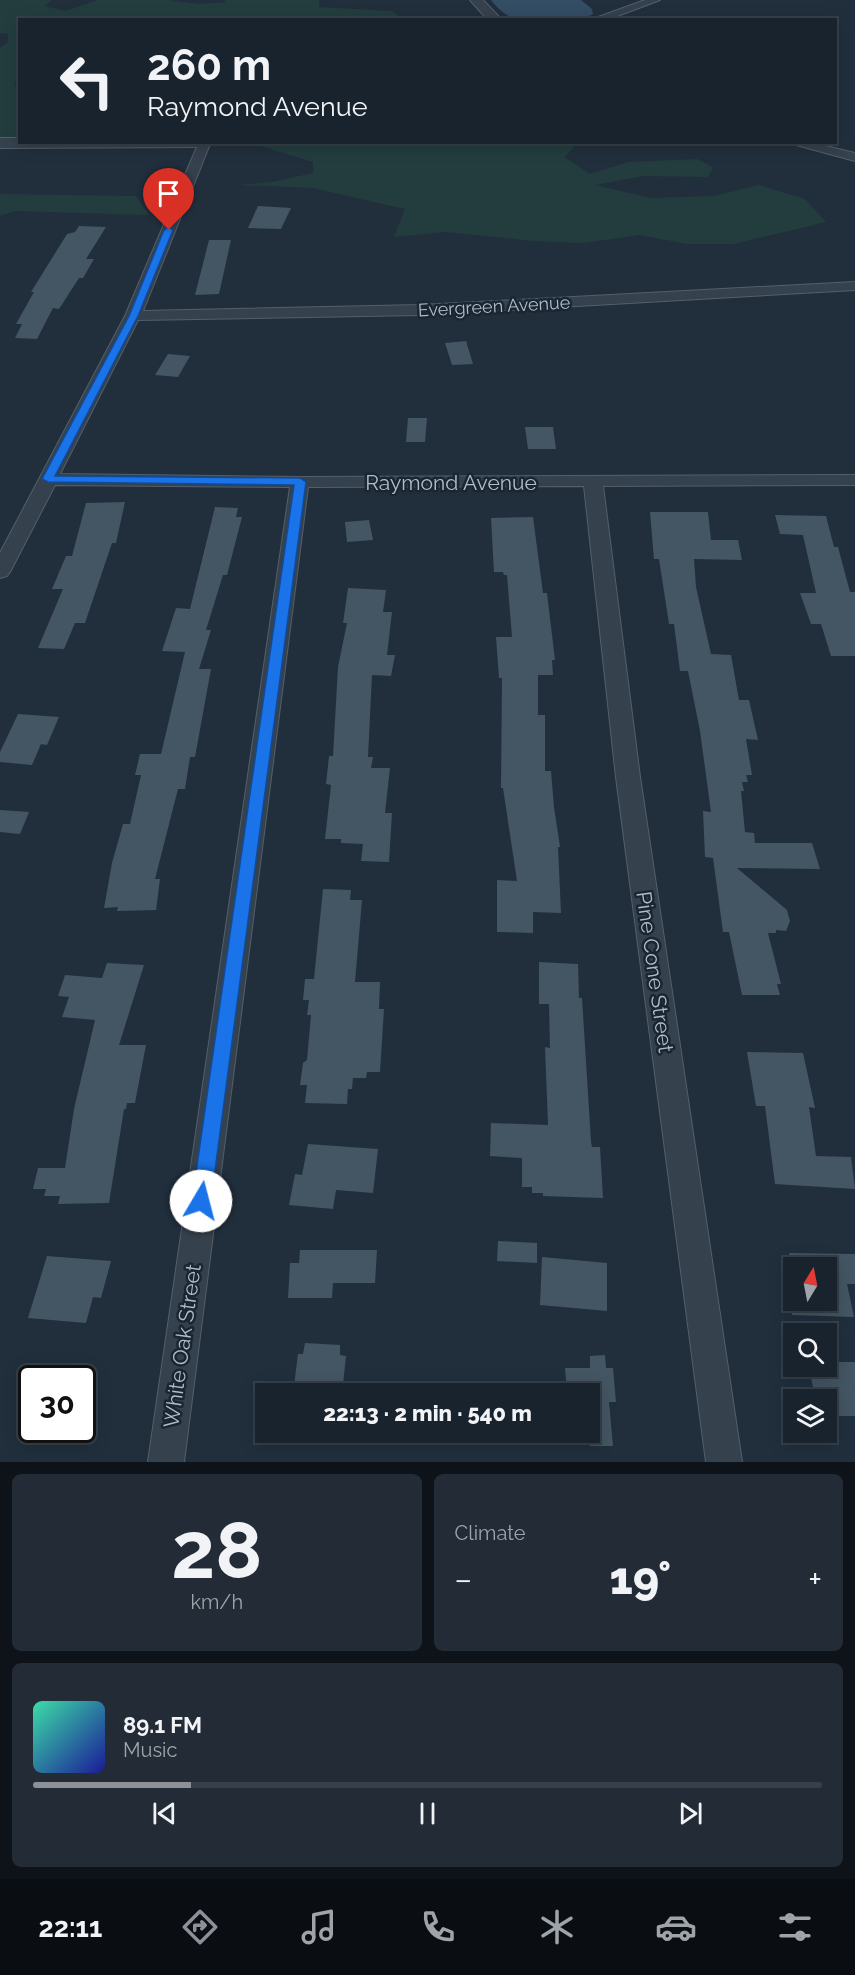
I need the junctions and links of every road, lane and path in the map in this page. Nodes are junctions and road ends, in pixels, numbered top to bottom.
1 (476, 0) edge
2 (656, 0) edge
3 (494, 18) edge
4 (601, 18) edge
5 (0, 143) edge
6 (18, 143) edge
7 (206, 144) edge
8 (799, 144) edge
9 (855, 158) edge
10 (855, 286) edge
11 (133, 316) junction
12 (48, 479) junction
13 (855, 480) edge
14 (300, 482) junction
15 (593, 482) junction
16 (0, 572) edge
17 (166, 1462) edge
18 (724, 1462) edge

1 - 3 street
2 - 4 street
5 - 6 street
7 - 11 street
8 - 9 street
10 - 11 street, Evergreen Avenue
11 - 12 street
12 - 14 street, Raymond Avenue
12 - 16 street
13 - 15 street, Raymond Avenue
14 - 15 street, Raymond Avenue
14 - 17 street, White Oak Street
15 - 18 street, Pine Cone Street

